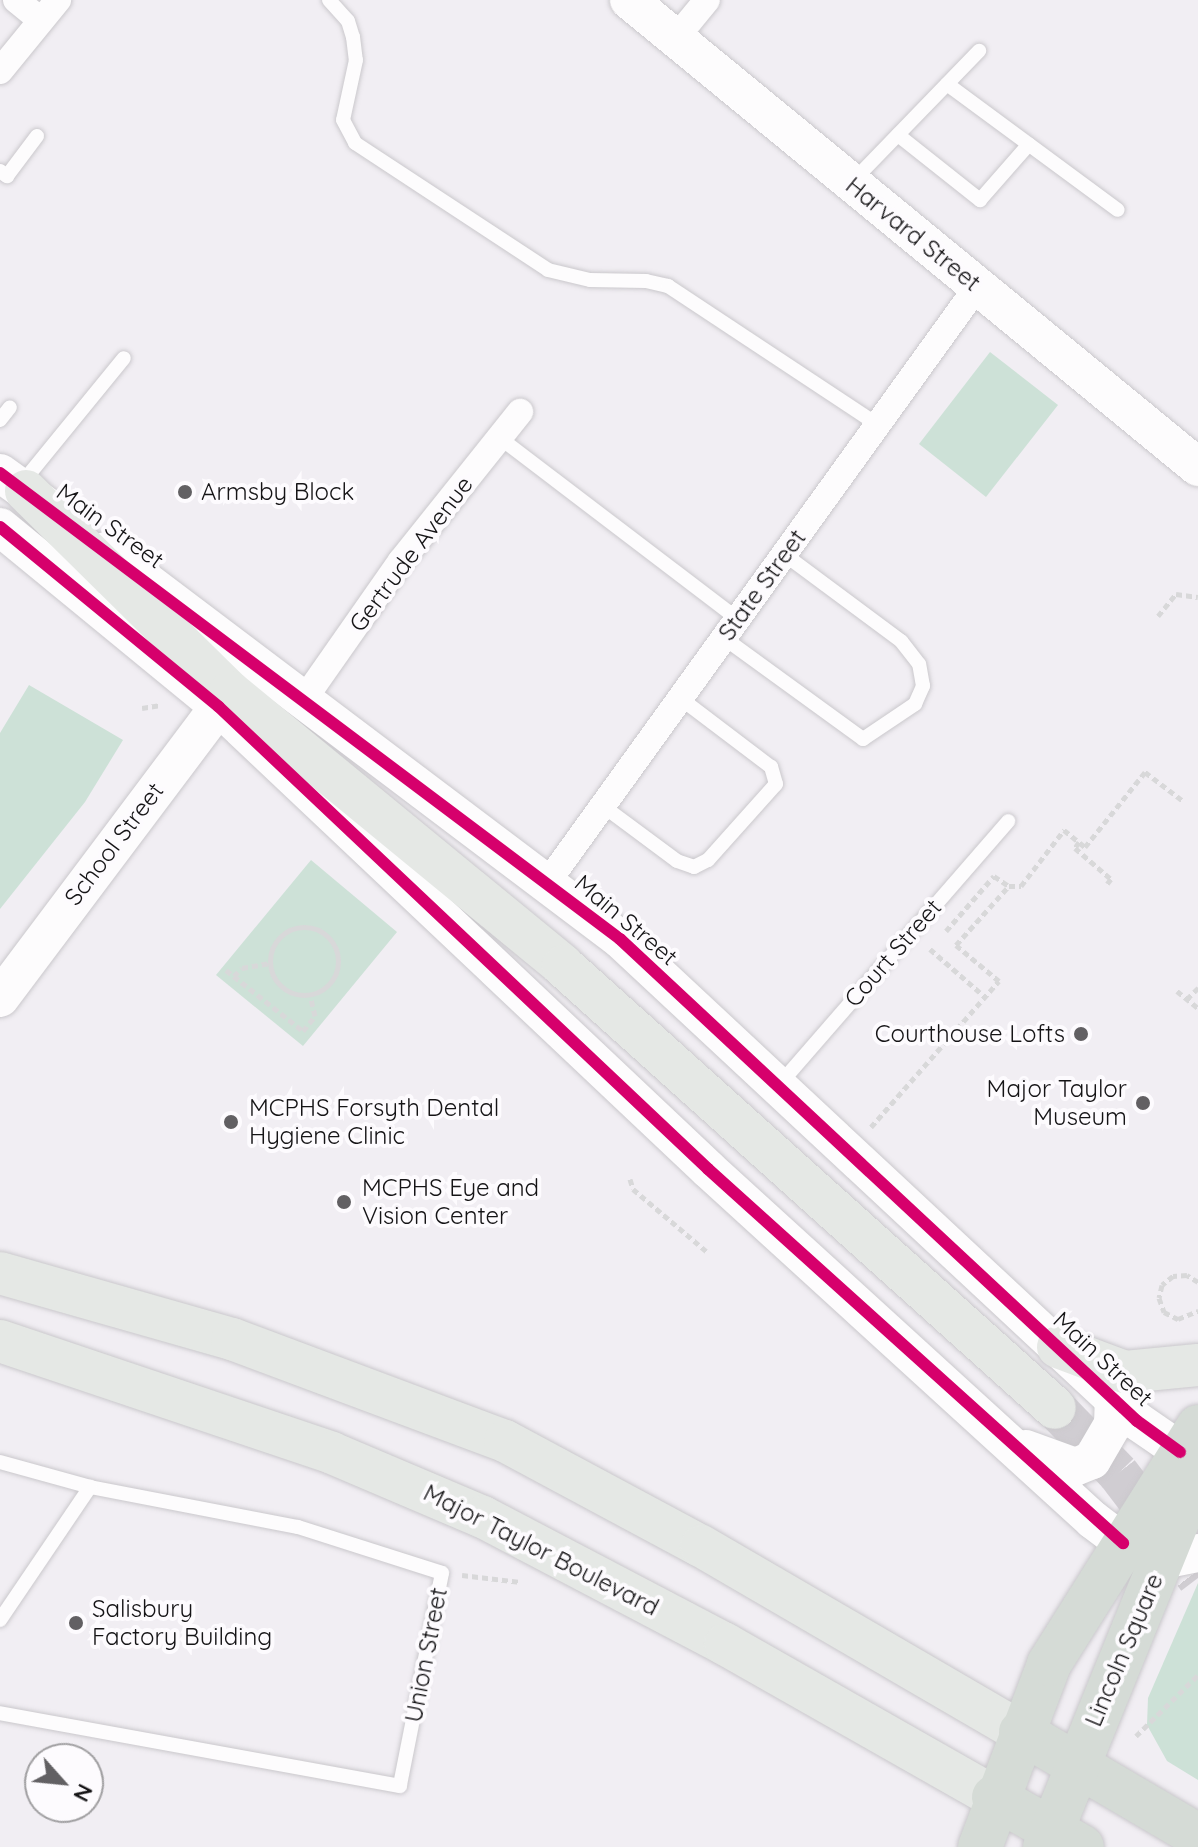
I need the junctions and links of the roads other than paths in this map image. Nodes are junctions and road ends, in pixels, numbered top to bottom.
1 (16, 0) edge
2 (329, 0) edge
3 (629, 0) edge
4 (707, 0) edge
5 (50, 10) edge
6 (675, 39) junction
7 (979, 51) dead end
8 (0, 71) edge
9 (947, 84) junction
10 (898, 135) junction
11 (37, 136) dead end
12 (1029, 144) junction
13 (0, 171) edge
14 (851, 184) junction
15 (1118, 210) dead end
16 (977, 287) junction
17 (124, 358) dead end
18 (10, 407) dead end
19 (520, 412) dead end
20 (0, 420) edge
21 (878, 425) junction
22 (500, 438) junction
23 (1198, 467) edge
24 (15, 484) edge
25 (0, 527) edge
26 (785, 555) junction
27 (731, 629) junction
28 (305, 698) junction
29 (680, 698) junction
30 (225, 700) junction
31 (603, 806) junction
32 (1008, 821) dead end
33 (547, 883) junction
34 (0, 998) edge
35 (778, 1086) junction
36 (5, 1271) edge
37 (0, 1341) edge
38 (1058, 1347) junction
39 (1198, 1365) edge
40 (1114, 1399) junction
41 (1055, 1408) tunnel mouth
42 (1009, 1441) junction
43 (1193, 1453) edge
44 (0, 1462) edge
45 (90, 1487) junction
46 (1123, 1543) junction
47 (1180, 1557) edge
48 (0, 1620) edge
49 (0, 1713) edge
50 (1021, 1732) junction
51 (1077, 1765) junction
52 (994, 1797) junction
53 (1198, 1836) edge
54 (1059, 1841) edge
55 (980, 1847) edge

1 - 5 street
2 - 21 lane
3 - 6 main road, Harvard Street
4 - 6 street
5 - 8 street
6 - 14 main road, Harvard Street
7 - 9 lane
9 - 10 lane
9 - 12 lane
10 - 12 lane
10 - 14 lane
11 - 13 lane
12 - 15 lane
14 - 16 main road, Harvard Street
16 - 21 street, State Street
16 - 23 main road, Harvard Street
17 - 24 lane
18 - 20 lane
19 - 22 street, Gertrude Avenue
21 - 26 street, State Street
22 - 27 lane
22 - 28 street, Gertrude Avenue
24 - 28 main road, Main Street
24 - 30 main road
25 - 30 main road
26 - 27 street, State Street
26 - 27 lane
27 - 29 street, State Street
28 - 33 main road, Main Street
29 - 31 street, State Street
29 - 31 lane
30 - 34 main road, School Street
30 - 41 main road
30 - 42 main road
31 - 33 street, State Street
32 - 35 lane, Court Street
33 - 35 main road, Main Street
35 - 38 main road, Main Street
36 - 50 main road
37 - 52 main road, Major Taylor Boulevard
38 - 39 main road
38 - 40 main road, Main Street
40 - 42 main road
40 - 43 main road, Main Street
42 - 46 main road
43 - 46 highway, Lincoln Square
43 - 47 highway, Lincoln Square
44 - 45 lane, Union Street
45 - 48 lane
45 - 49 lane, Union Street
46 - 47 main road
46 - 50 highway, Lincoln Square
47 - 51 highway, Lincoln Square
50 - 51 highway
50 - 52 highway, Lincoln Square
51 - 53 highway
51 - 54 highway, Lincoln Square
52 - 54 highway, Major Taylor Boulevard
52 - 55 highway, Lincoln Square

